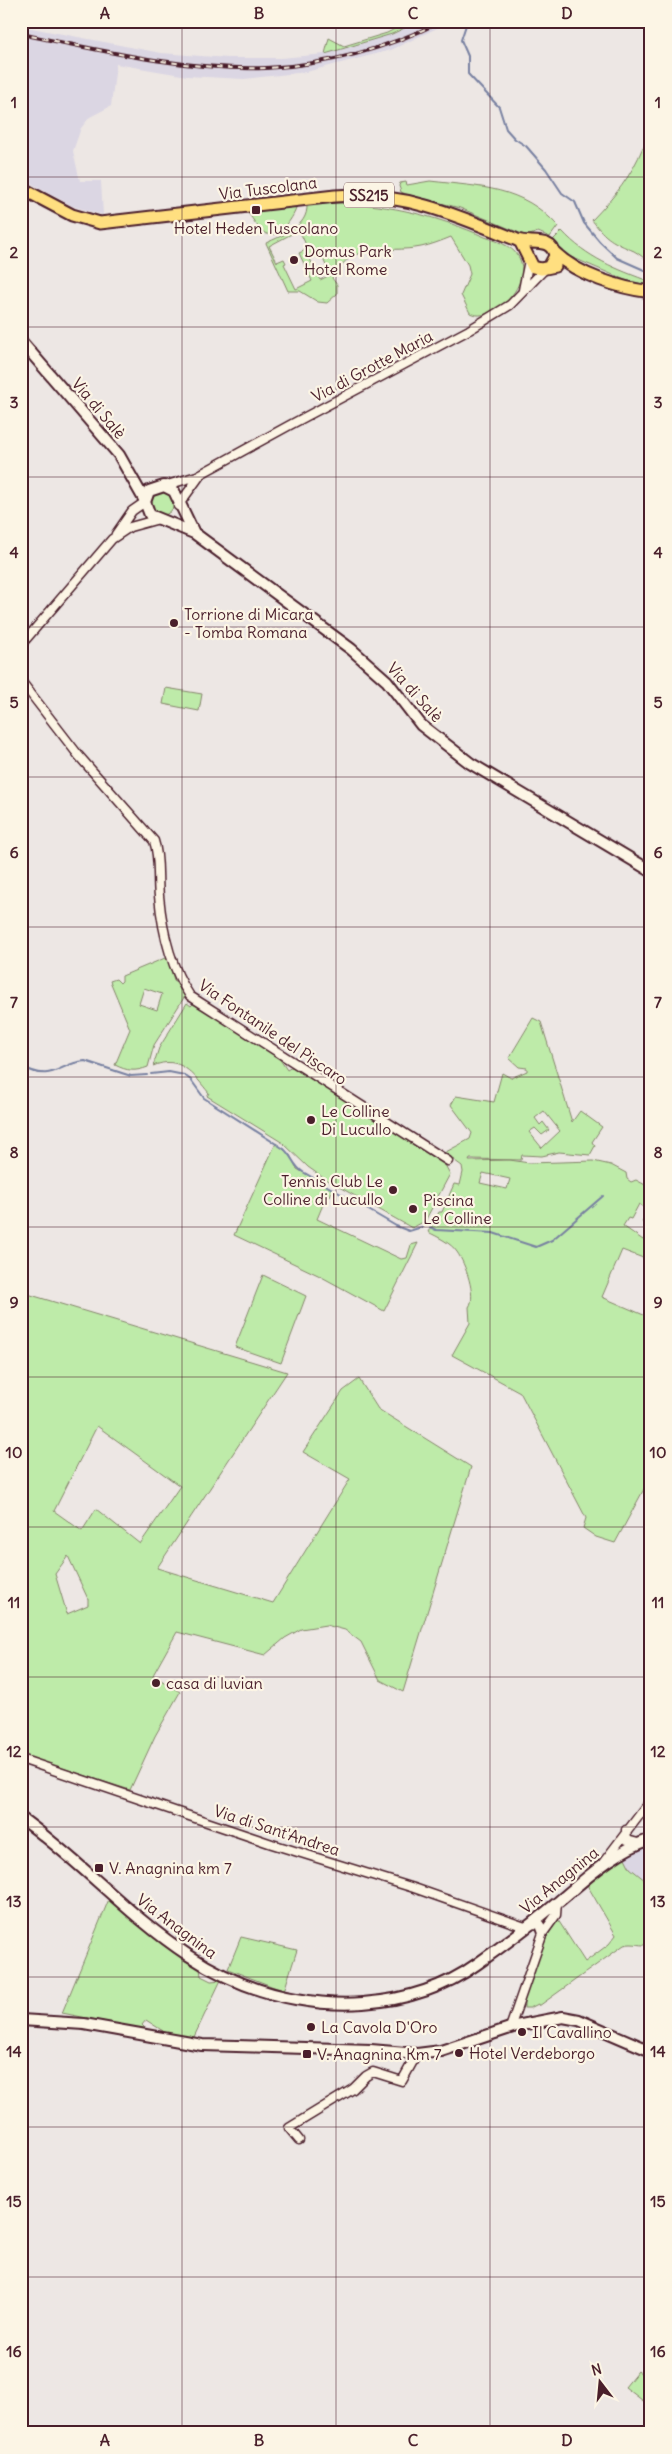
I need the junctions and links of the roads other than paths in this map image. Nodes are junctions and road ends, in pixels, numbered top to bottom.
1 (21, 188) edge
2 (520, 241) junction
3 (538, 243) junction
4 (555, 253) junction
5 (528, 258) junction
6 (566, 263) junction
7 (547, 268) junction
8 (522, 292) junction
9 (651, 292) edge
10 (21, 340) edge
11 (202, 474) junction
12 (164, 486) junction
13 (142, 501) junction
14 (178, 502) junction
15 (160, 519) junction
16 (194, 533) junction
17 (112, 539) junction
18 (21, 646) edge
19 (21, 681) edge
20 (651, 871) edge
21 (448, 1161) dead end
22 (21, 1759) edge
23 (651, 1800) edge
24 (21, 1818) edge
25 (626, 1830) junction
26 (651, 1839) edge
27 (638, 1843) junction
28 (601, 1864) junction
29 (557, 1902) junction
30 (549, 1910) junction
31 (525, 1927) junction
32 (543, 1934) junction
33 (21, 2020) edge
34 (510, 2028) junction
35 (651, 2051) edge
36 (417, 2054) junction
37 (299, 2140) dead end

1 - 2 main road, Via Tuscolana / SS215
2 - 3 main road, Via Tuscolana
2 - 5 main road
3 - 4 main road
3 - 5 main road
4 - 6 main road
4 - 7 main road
5 - 7 main road
5 - 8 street
6 - 7 main road
6 - 9 main road
7 - 8 street, Via di Grotte Maria
8 - 11 street, Via di Grotte Maria
10 - 13 main road, Via di Salè
11 - 12 street, Via di Grotte Maria
11 - 14 street, Via di Grotte Maria
12 - 13 main road
12 - 14 main road
13 - 15 main road
13 - 17 street
14 - 15 main road
14 - 16 main road, Via di Salè
15 - 16 main road, Via di Salè
15 - 17 street
16 - 20 main road, Via di Salè
17 - 18 street
19 - 21 street, Via Fontanile del Piscaro
22 - 31 street, Via di Sant'Andrea
23 - 25 street
24 - 31 main road, Via Anagnina
25 - 27 street
25 - 28 street
26 - 27 main road, Via Anagnina
27 - 28 main road, Via Anagnina
28 - 29 main road, Via Anagnina
29 - 30 main road, Via Anagnina
29 - 32 street
30 - 31 main road, Via Anagnina
30 - 32 street
31 - 32 street, Via di Sant'Andrea
32 - 34 street
33 - 36 main road
34 - 35 main road
34 - 36 main road
36 - 37 street

